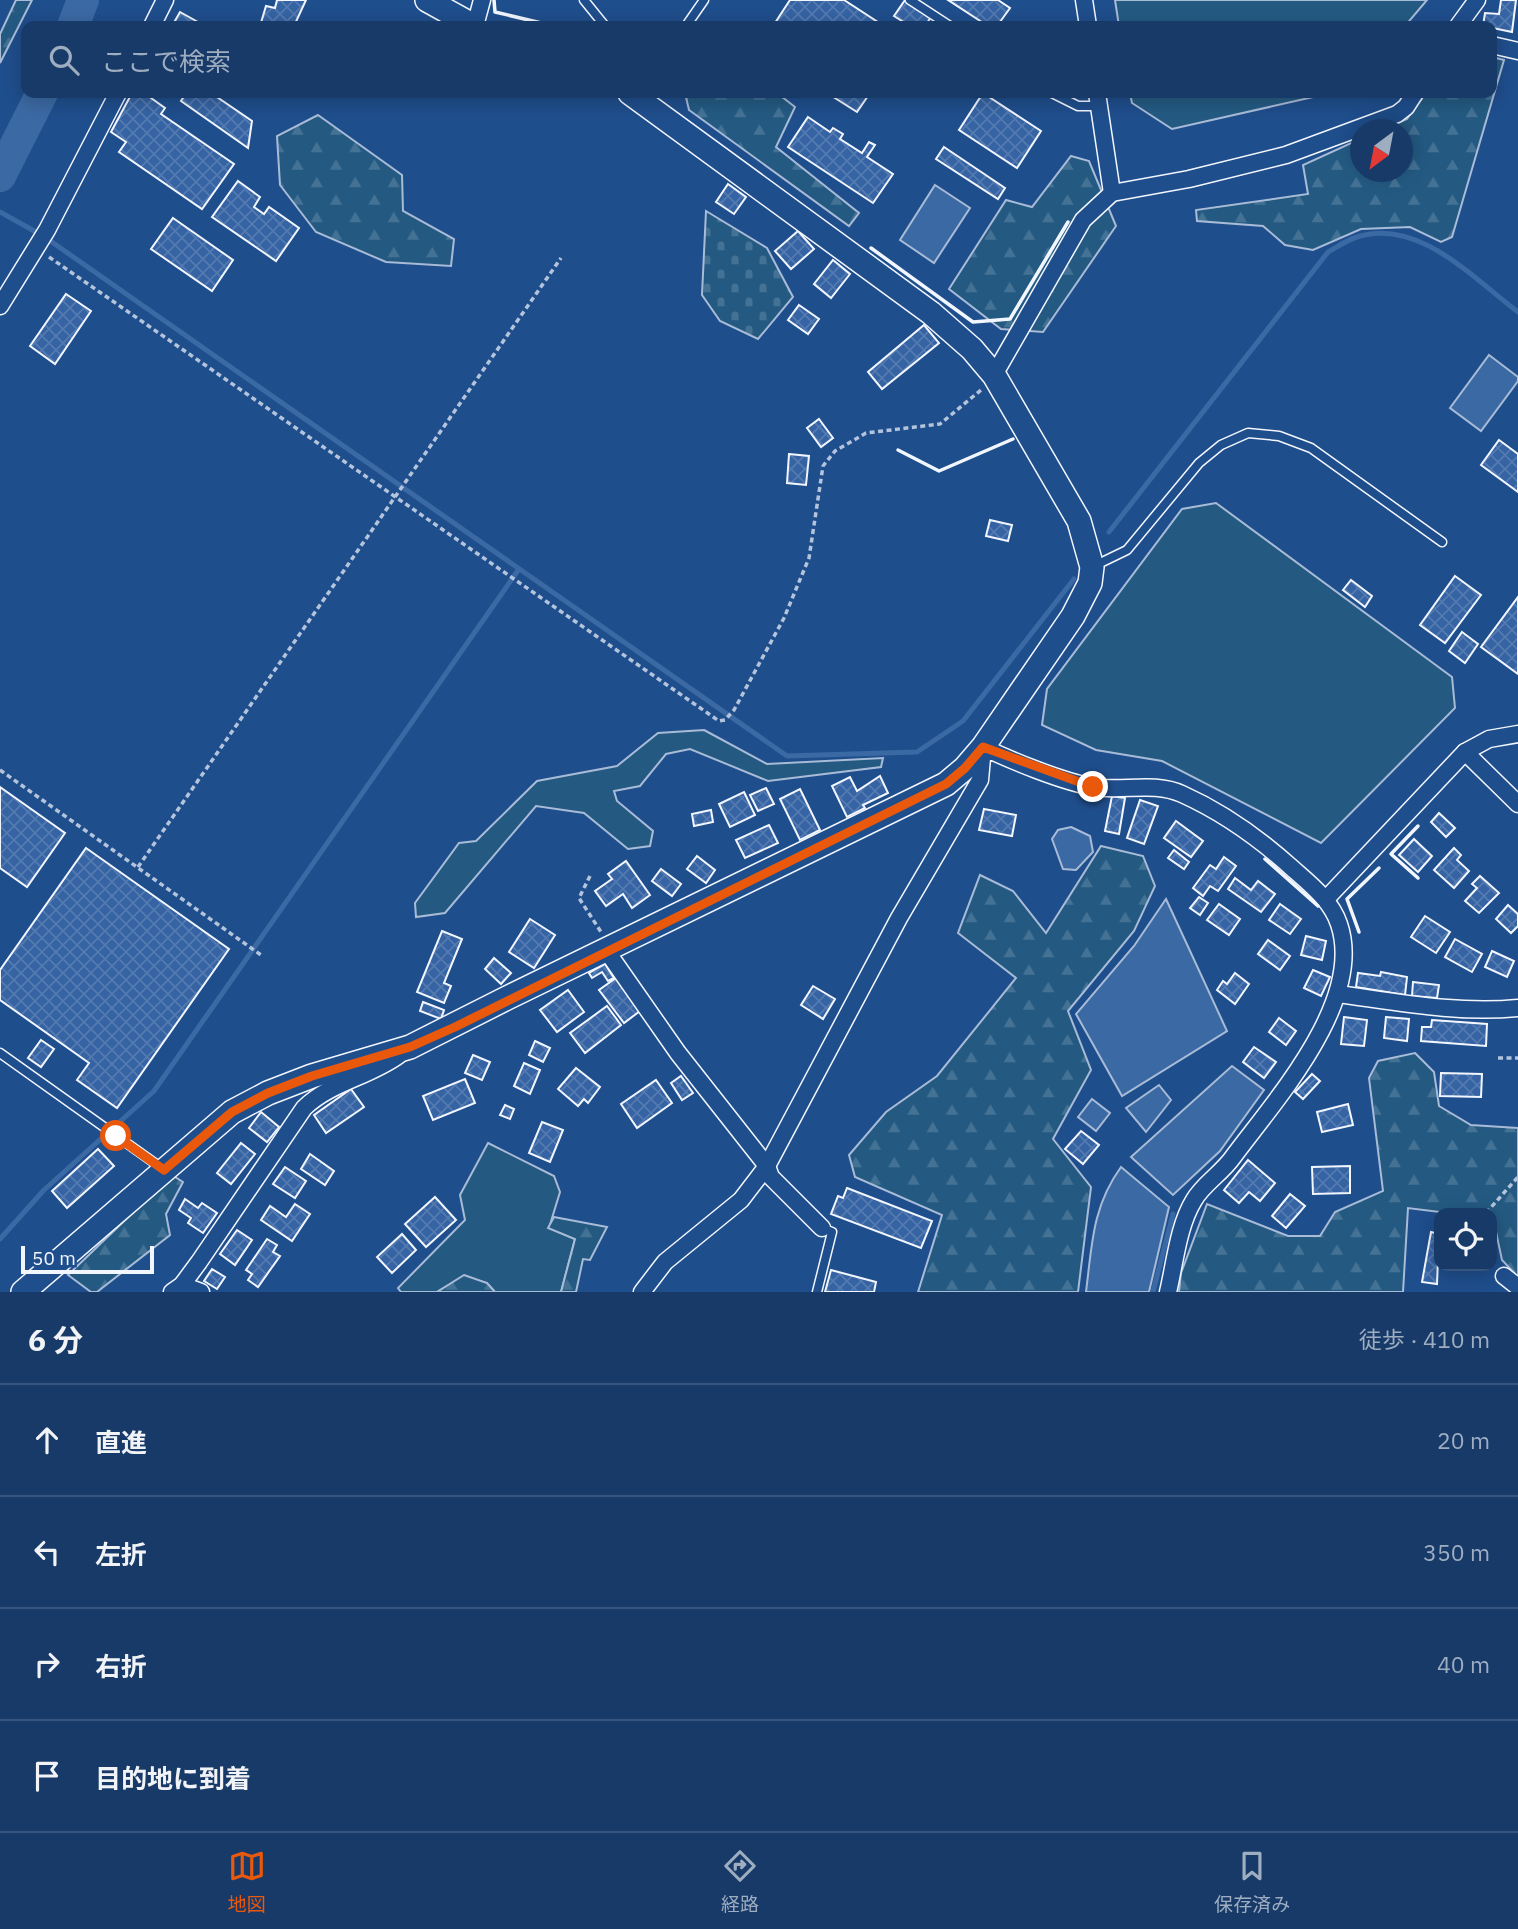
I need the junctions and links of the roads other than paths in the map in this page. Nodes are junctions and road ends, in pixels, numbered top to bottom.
1 (166, 0) edge
2 (427, 0) edge
3 (482, 0) edge
4 (584, 0) edge
5 (704, 0) edge
6 (911, 0) edge
7 (1084, 0) edge
8 (1477, 0) edge
9 (155, 21) edge
10 (466, 21) edge
11 (476, 21) edge
12 (601, 21) edge
13 (689, 21) edge
14 (942, 21) edge
15 (1087, 21) edge
16 (1462, 21) edge
17 (1497, 46) edge
18 (1518, 51) edge
19 (115, 98) edge
20 (641, 98) edge
21 (1062, 98) edge
22 (1412, 98) edge
23 (1098, 100) edge
24 (1112, 193) junction
25 (0, 306) edge
26 (994, 375) junction
27 (1442, 542) dead end
28 (1092, 566) junction
29 (1518, 734) edge
30 (983, 747) junction
31 (1465, 752) junction
32 (1518, 804) edge
33 (1326, 899) junction
34 (606, 950) junction
35 (1338, 994) junction
36 (1518, 1007) edge
37 (410, 1047) junction
38 (0, 1053) edge
39 (767, 1166) junction
40 (164, 1170) junction
41 (822, 1228) joint
42 (1504, 1276) dead end
43 (1518, 1287) edge
44 (177, 1289) edge
45 (23, 1292) edge
46 (201, 1292) edge
47 (642, 1292) edge
48 (817, 1292) edge
49 (1168, 1292) edge

1 - 9 street
2 - 10 street
3 - 11 street
4 - 12 lane
5 - 13 lane
6 - 14 lane
7 - 15 street
8 - 16 street
17 - 18 street
19 - 25 street
20 - 26 street
21 - 23 lane
22 - 24 street
23 - 24 street
24 - 26 street
26 - 28 street
27 - 28 lane
28 - 30 street
29 - 31 street
30 - 33 street
30 - 34 street
30 - 39 street
31 - 32 street
31 - 33 street
33 - 35 street
34 - 37 street
34 - 39 street
35 - 36 street
35 - 49 street
37 - 40 street
37 - 44 street
38 - 40 lane
39 - 41 street
39 - 47 street
40 - 45 street
41 - 48 lane
42 - 43 street
44 - 46 street

